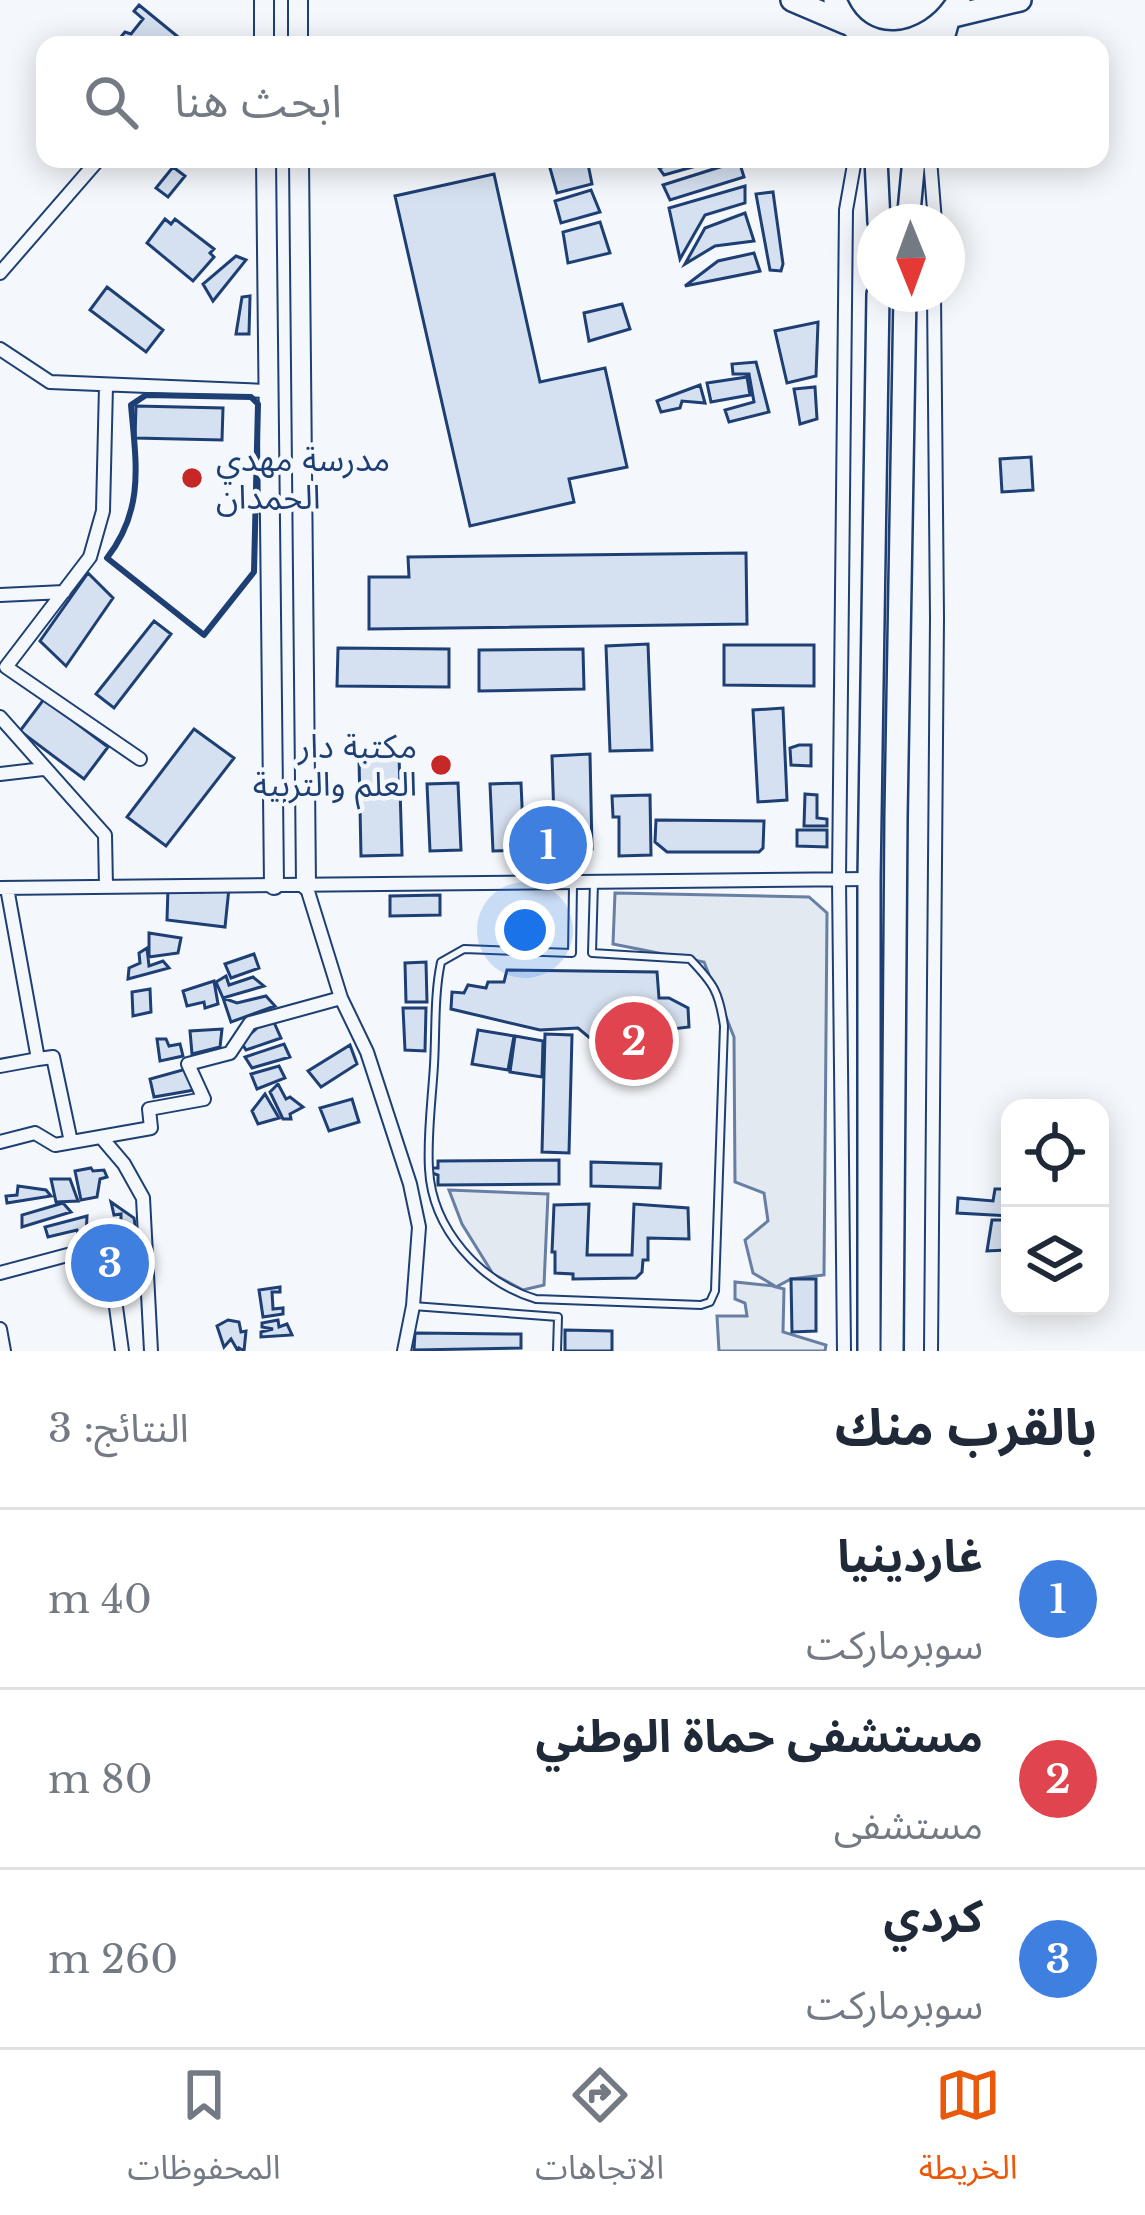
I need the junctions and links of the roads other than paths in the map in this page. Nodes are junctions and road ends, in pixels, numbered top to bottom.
1 (264, 0) edge
2 (298, 0) edge
3 (792, 0) edge
4 (835, 0) edge
5 (1020, 0) edge
6 (954, 9) edge
7 (854, 35) edge
8 (264, 36) edge
9 (298, 36) edge
10 (924, 36) edge
11 (90, 168) edge
12 (266, 168) edge
13 (299, 168) edge
14 (853, 168) edge
15 (876, 168) edge
16 (913, 168) edge
17 (931, 168) edge
18 (878, 204) edge
19 (910, 204) edge
20 (934, 204) edge
21 (0, 273) edge
22 (878, 312) edge
23 (905, 312) edge
24 (934, 312) edge
25 (0, 349) edge
26 (106, 386) junction
27 (268, 391) junction
28 (64, 592) junction
29 (0, 596) edge
30 (0, 717) edge
31 (140, 759) dead end
32 (43, 769) junction
33 (0, 774) edge
34 (838, 879) junction
35 (869, 879) junction
36 (573, 882) junction
37 (594, 882) junction
38 (274, 885) junction
39 (306, 885) junction
40 (106, 887) junction
41 (4, 888) edge
42 (340, 998) junction
43 (38, 1059) junction
44 (0, 1066) edge
45 (100, 1137) junction
46 (0, 1142) edge
47 (71, 1142) junction
48 (144, 1247) junction
49 (108, 1248) junction
50 (0, 1273) edge
51 (413, 1306) junction
52 (0, 1329) edge
53 (4, 1351) edge
54 (122, 1351) edge
55 (151, 1351) edge
56 (404, 1351) edge
57 (557, 1351) edge
58 (844, 1351) edge
59 (869, 1351) edge
60 (892, 1351) edge
61 (931, 1351) edge

1 - 8 main road
2 - 9 main road
3 - 7 main road
4 - 7 main road
5 - 6 main road
6 - 10 main road
11 - 21 street
12 - 27 main road
13 - 39 main road
14 - 34 street
15 - 18 main road
16 - 19 main road
17 - 20 street
22 - 35 main road
23 - 60 main road
24 - 61 street
25 - 26 street
26 - 27 street
26 - 28 street
27 - 38 main road
28 - 29 street
28 - 31 street
30 - 32 street
32 - 33 street
32 - 40 street
34 - 35 street
34 - 37 street
34 - 58 street
35 - 59 main road
36 - 37 street
36 - 37 lane
36 - 39 street
38 - 39 street
38 - 40 street
39 - 42 street
40 - 41 street
41 - 43 street
42 - 45 street
42 - 51 street
43 - 44 street
43 - 47 street
45 - 47 street
45 - 48 street
46 - 47 street
48 - 49 street
48 - 55 street
49 - 50 street
49 - 54 street
51 - 56 street
51 - 57 lane
52 - 53 street

